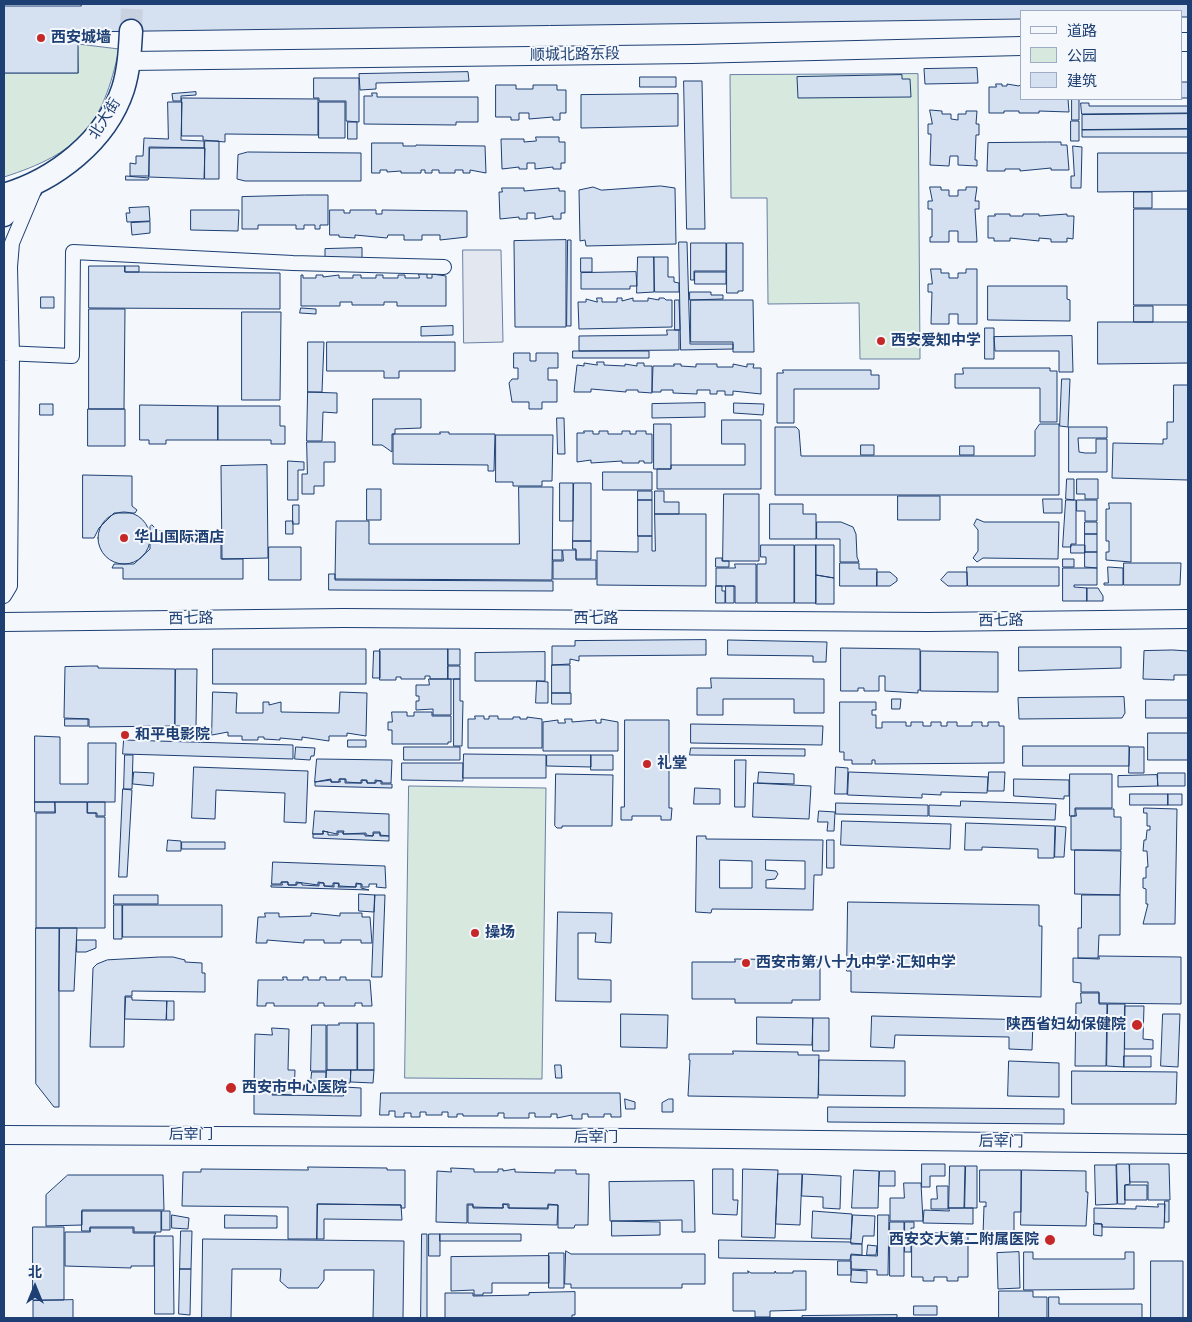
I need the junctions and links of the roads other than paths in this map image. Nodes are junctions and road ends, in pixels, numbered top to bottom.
1 (131, 31) tunnel mouth
2 (1020, 46) edge
3 (130, 60) junction
4 (37, 182) junction
5 (4, 195) edge
6 (4, 215) edge
7 (444, 267) dead end
8 (8, 353) edge
9 (4, 596) edge
10 (1188, 619) edge
11 (4, 622) edge
12 (4, 1135) edge
13 (1188, 1144) edge

1 - 3 main road, 北大街
2 - 3 street, 顺城北路东段
3 - 4 main road, 北大街
4 - 5 main road, 北大街
4 - 6 main road, 北大街
4 - 8 street
7 - 8 street
8 - 9 street
10 - 11 street, 西七路
12 - 13 street, 后宰门

